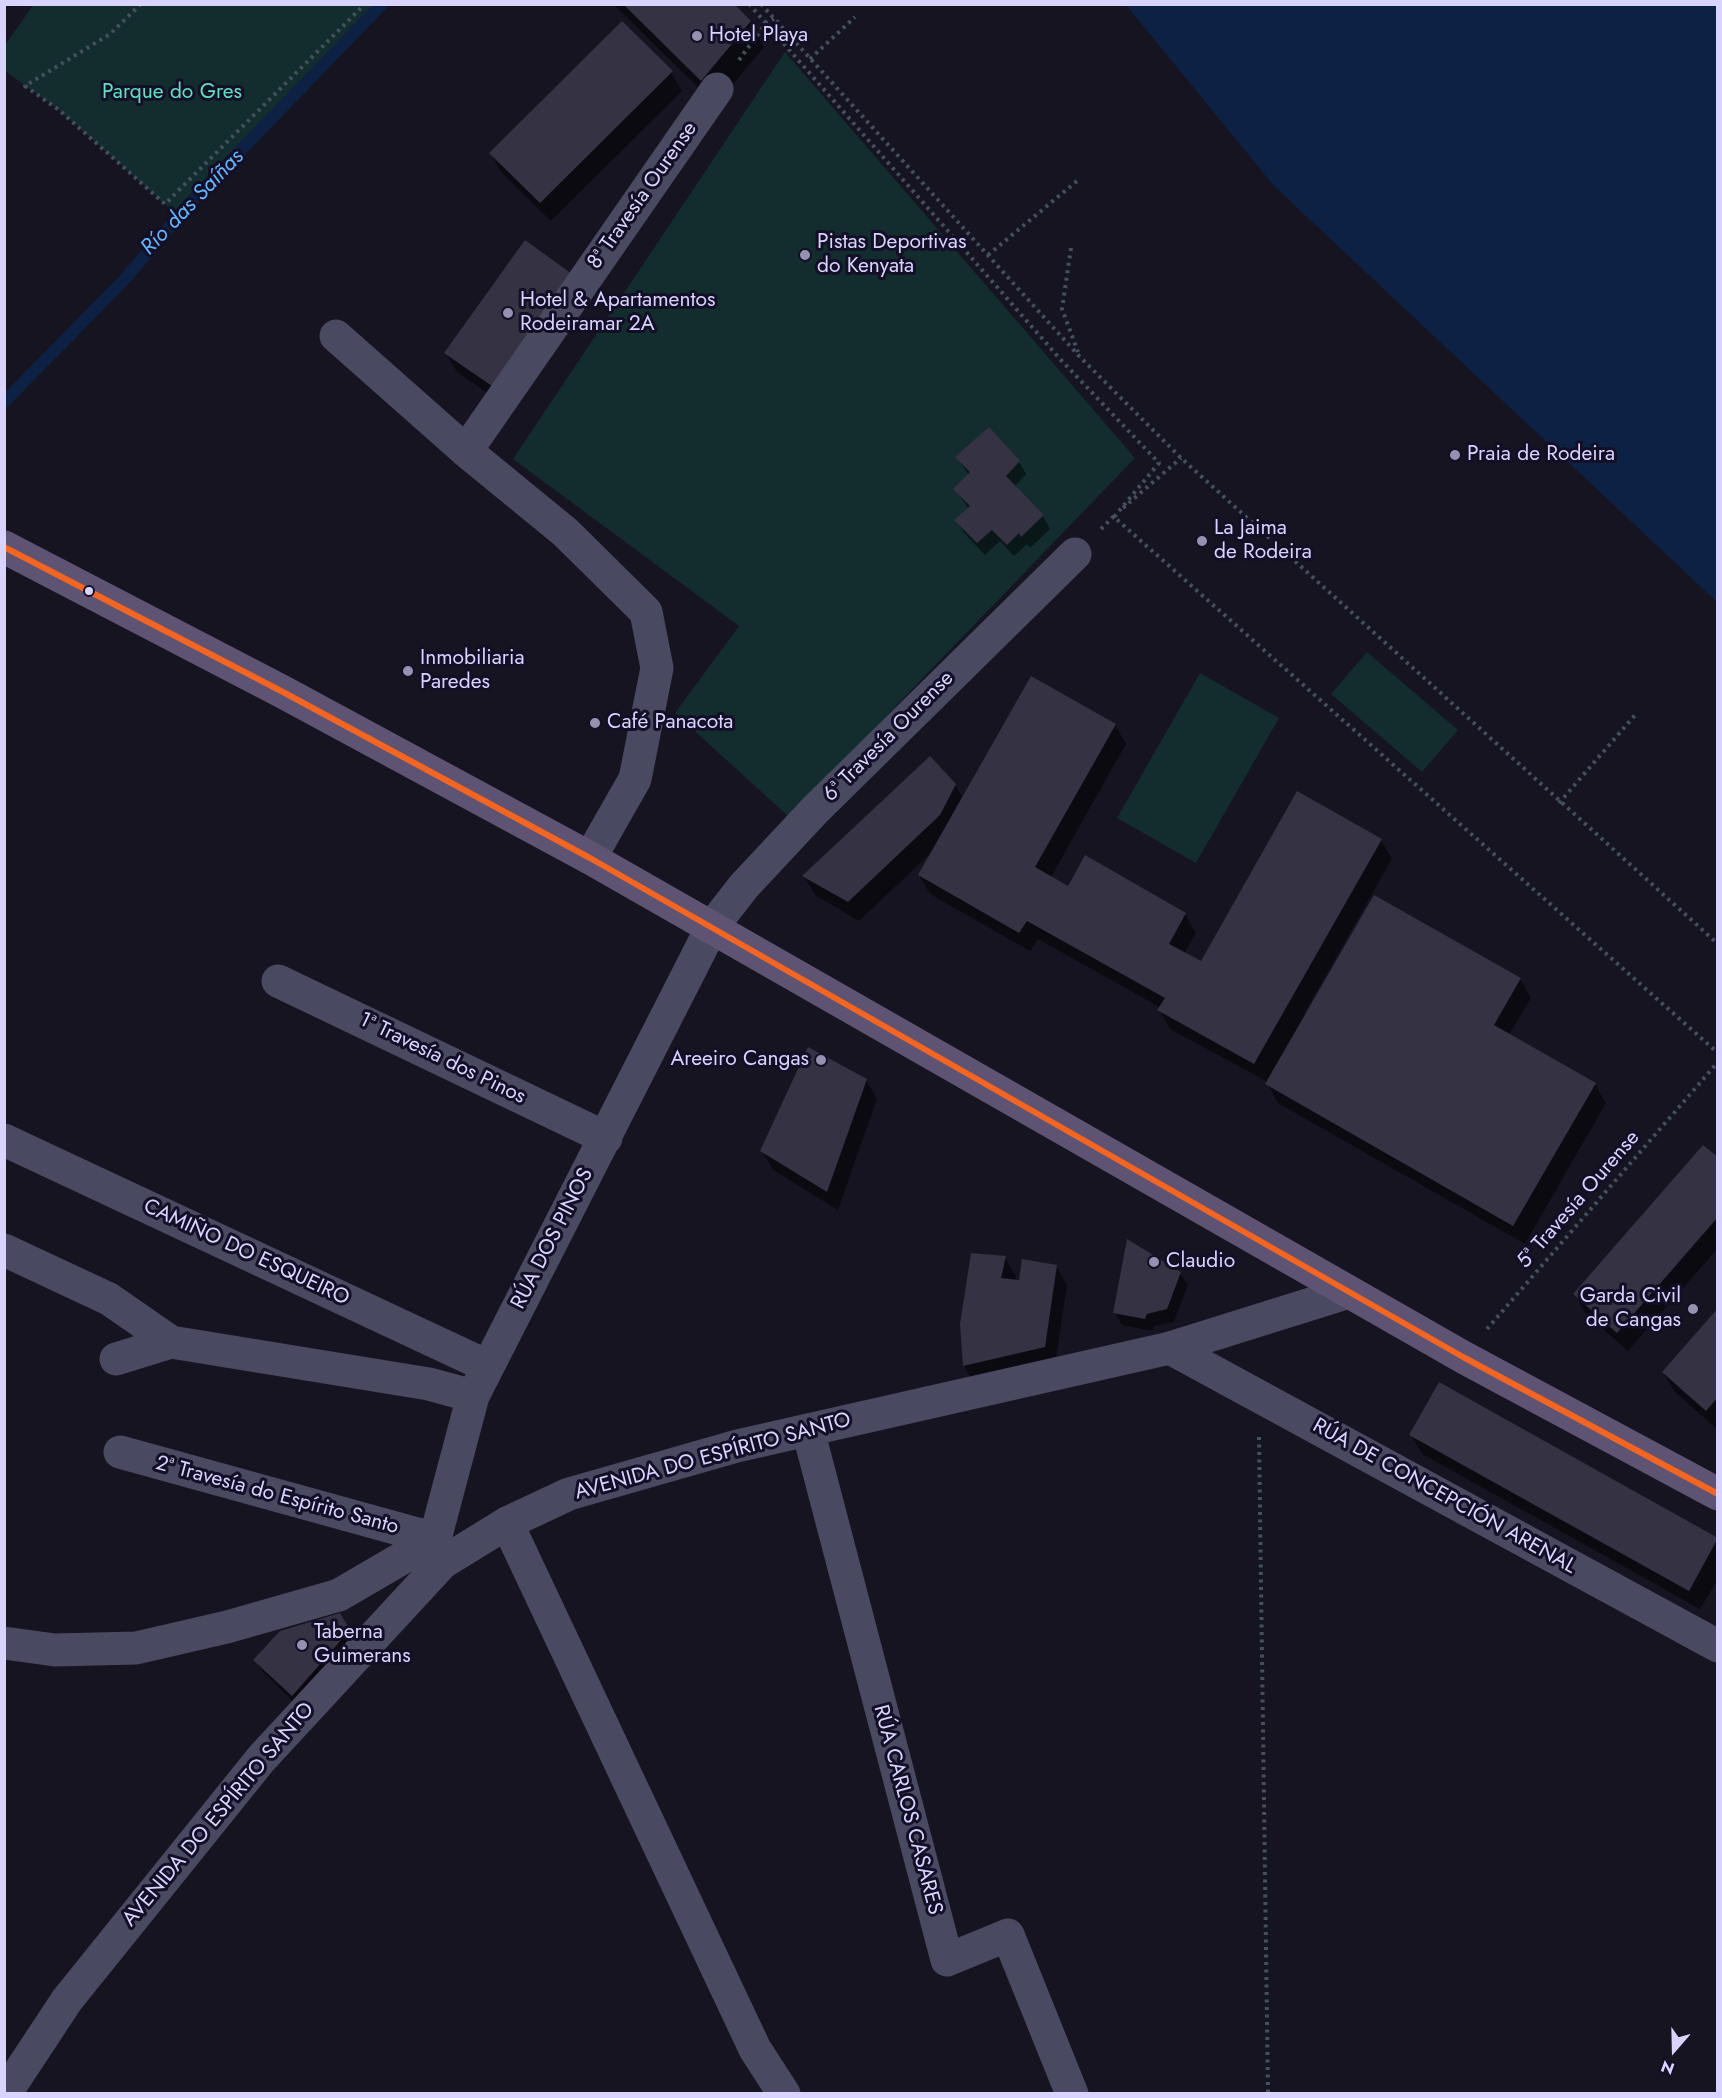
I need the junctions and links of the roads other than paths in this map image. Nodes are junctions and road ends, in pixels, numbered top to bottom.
1 (717, 89) road end
2 (336, 336) dead end
3 (466, 451) junction
4 (4, 547) edge
5 (1075, 554) road end
6 (590, 858) junction
7 (712, 927) junction
8 (278, 981) dead end
9 (606, 1138) junction
10 (4, 1140) edge
11 (4, 1250) edge
12 (1349, 1292) junction
13 (171, 1342) junction
14 (1170, 1347) junction
15 (116, 1359) dead end
16 (487, 1366) junction
17 (473, 1396) junction
18 (808, 1430) junction
19 (120, 1452) dead end
20 (1718, 1494) edge
21 (507, 1523) junction
22 (439, 1551) junction
23 (1713, 1635) edge
24 (4, 1643) edge
25 (5, 2094) edge
26 (784, 2094) edge
27 (1072, 2094) edge

1 - 3 street, 8ª Travesía Ourense
2 - 3 street
3 - 6 street
4 - 6 main road
5 - 7 street, 6ª Travesía Ourense
6 - 7 main road
7 - 9 street, RÚA DOS PINOS
7 - 12 main road
8 - 9 street, 1ª Travesía dos Pinos
9 - 16 street, RÚA DOS PINOS
10 - 16 street, CAMIÑO DO ESQUEIRO
11 - 13 street
12 - 14 street, AVENIDA DO ESPÍRITO SANTO
12 - 20 main road
13 - 15 street
13 - 17 street
14 - 18 street, AVENIDA DO ESPÍRITO SANTO
14 - 23 street, RÚA DE CONCEPCIÓN ARENAL
16 - 17 street, RÚA DOS PINOS
17 - 22 street, RÚA DOS PINOS
18 - 21 street, AVENIDA DO ESPÍRITO SANTO
18 - 27 street, RÚA CARLOS CASARES
19 - 22 street, 2ª Travesía do Espírito Santo
21 - 22 street, AVENIDA DO ESPÍRITO SANTO
21 - 26 street
22 - 24 street
22 - 25 street, AVENIDA DO ESPÍRITO SANTO

